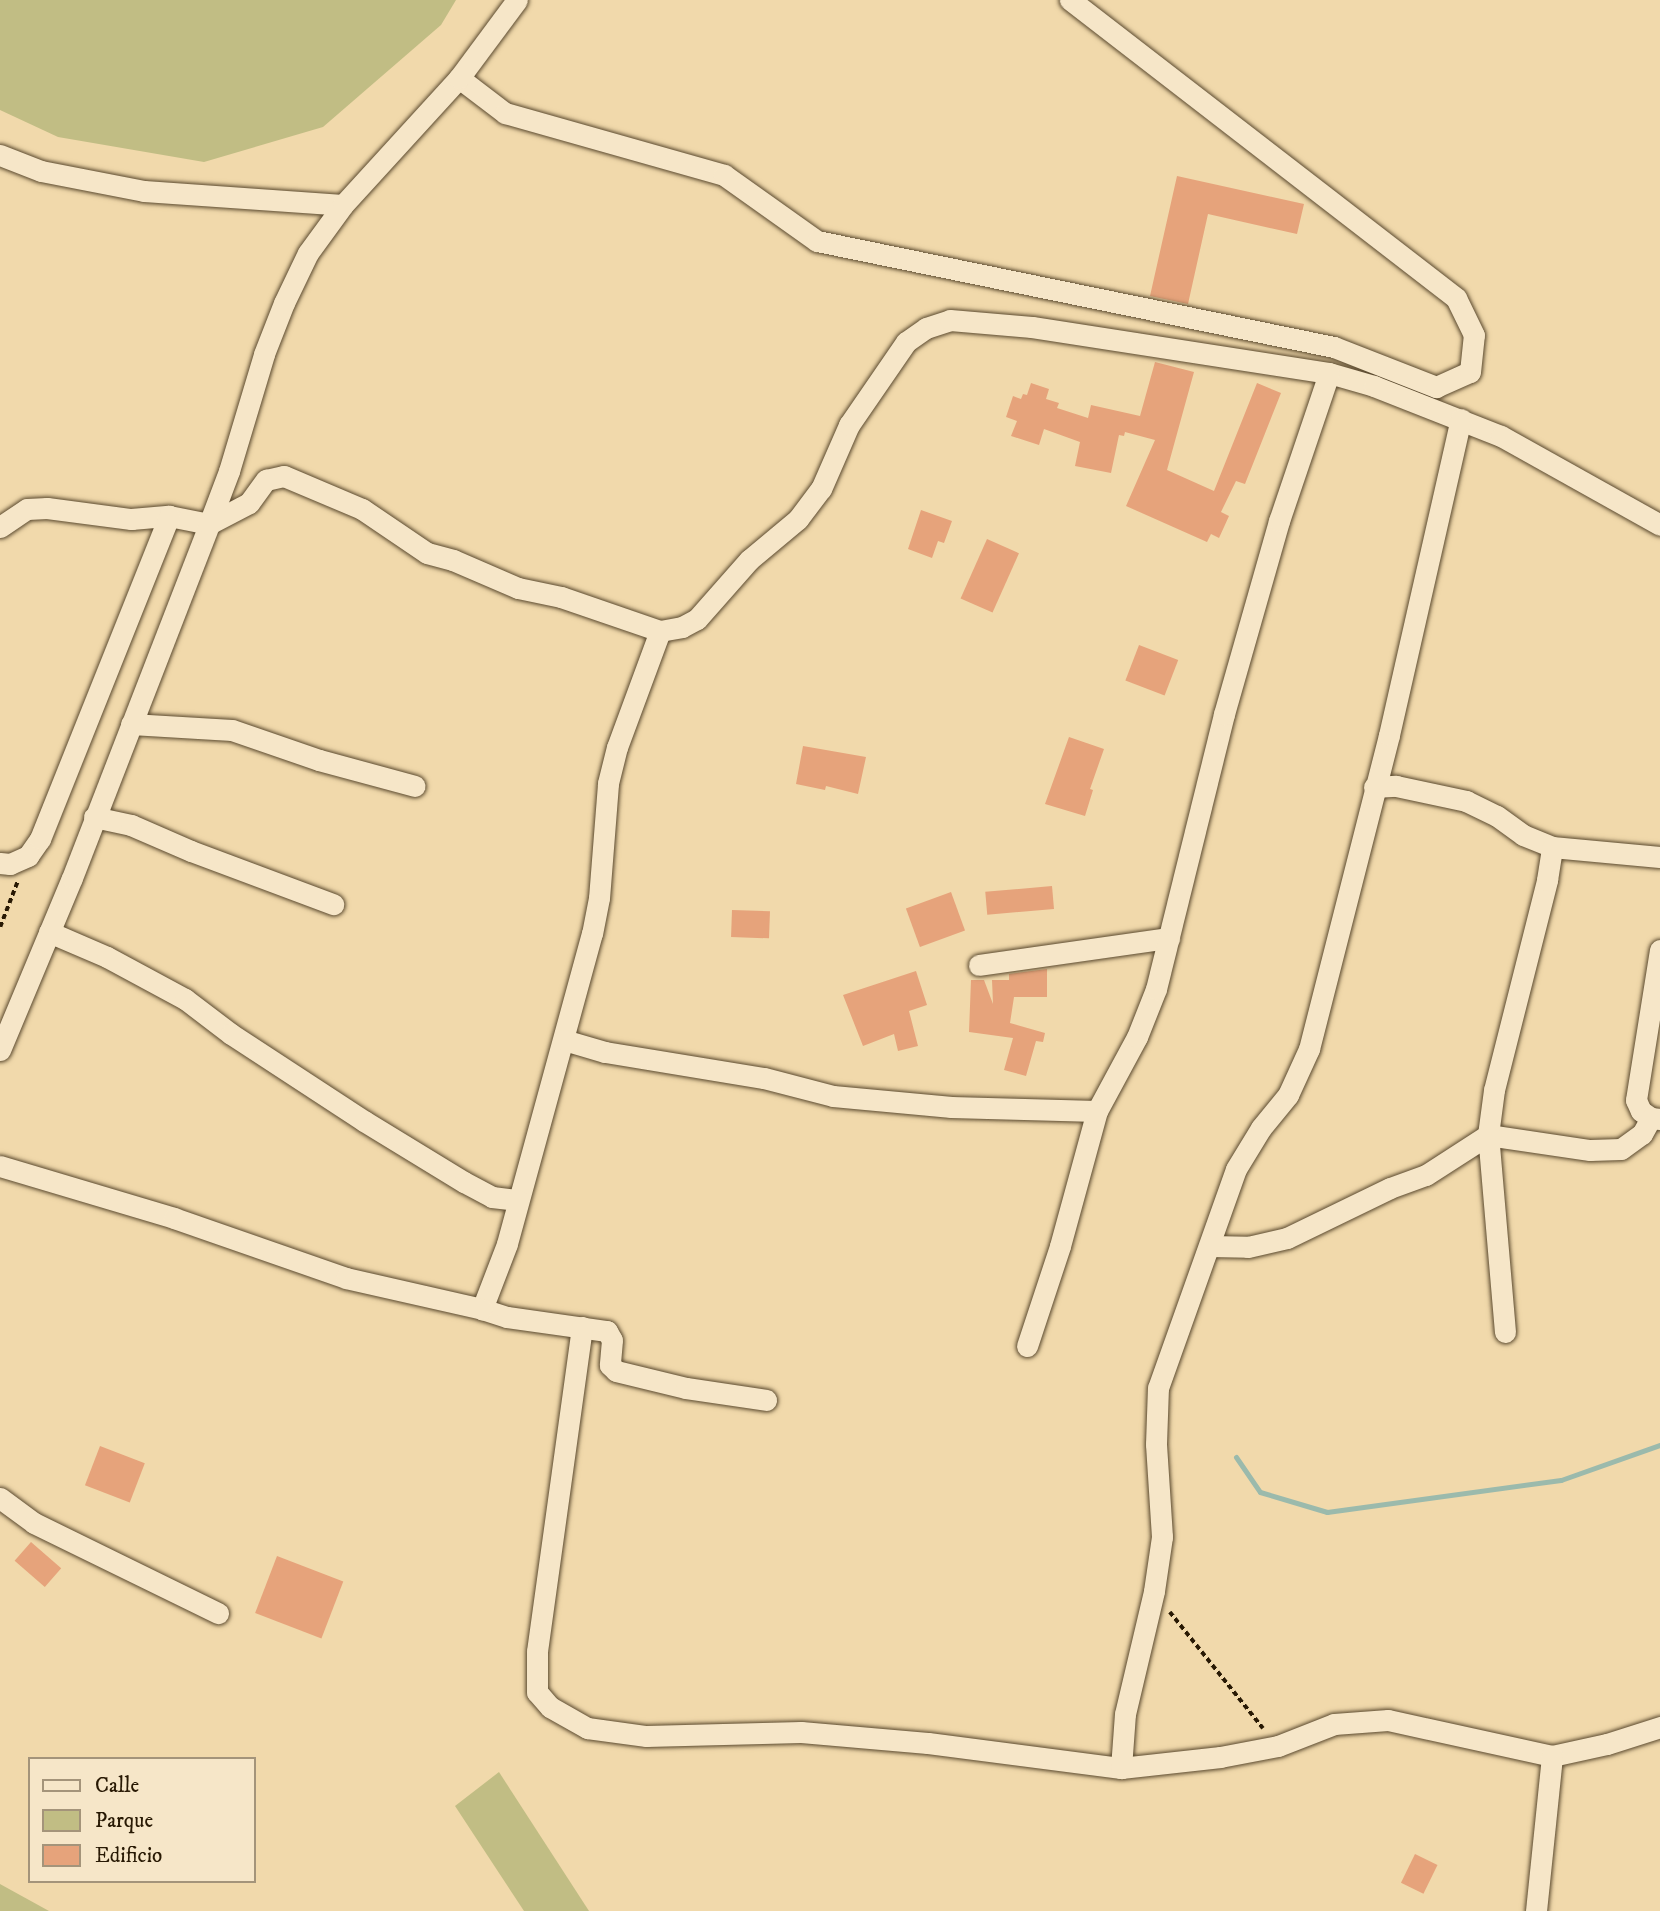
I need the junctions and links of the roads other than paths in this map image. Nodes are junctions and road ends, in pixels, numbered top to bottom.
1 (517, 0) edge
2 (1070, 0) edge
3 (459, 78) junction
4 (0, 155) edge
5 (343, 205) junction
6 (1329, 373) junction
7 (1461, 418) junction
8 (169, 516) junction
9 (209, 524) junction
10 (1660, 525) edge
11 (0, 527) edge
12 (660, 631) junction
13 (131, 724) junction
14 (415, 786) dead end
15 (1374, 787) junction
16 (94, 817) junction
17 (1552, 847) junction
18 (1660, 857) edge
19 (0, 863) edge
20 (333, 904) dead end
21 (49, 932) junction
22 (1169, 938) junction
23 (1660, 950) edge
24 (979, 965) dead end
25 (564, 1040) junction
26 (0, 1050) edge
27 (1097, 1111) junction
28 (1655, 1119) edge
29 (1488, 1135) junction
30 (0, 1166) edge
31 (518, 1200) junction
32 (1209, 1247) junction
33 (482, 1309) junction
34 (582, 1327) junction
35 (1505, 1332) dead end
36 (1027, 1346) dead end
37 (766, 1401) dead end
38 (0, 1498) edge
39 (218, 1613) dead end
40 (1660, 1727) edge
41 (1552, 1756) junction
42 (1121, 1768) junction
43 (1536, 1911) edge

1 - 3 street
2 - 3 street
3 - 5 street
4 - 5 street
5 - 9 street
6 - 7 street
6 - 12 street
6 - 22 street
7 - 10 street
7 - 15 street
8 - 9 street
8 - 11 street
8 - 19 street
9 - 12 street
9 - 13 street
12 - 25 street
13 - 14 street
13 - 16 street
15 - 17 street
15 - 32 street
16 - 20 street
16 - 21 street
17 - 18 street
17 - 29 street
21 - 26 street
21 - 31 street
22 - 24 street
22 - 27 street
23 - 28 street
25 - 27 street
25 - 31 street
27 - 36 street
28 - 29 street
29 - 32 street
29 - 35 street
30 - 33 street
31 - 33 street
32 - 42 street
33 - 34 street
34 - 37 street
34 - 42 street
38 - 39 street
40 - 41 street
41 - 42 street
41 - 43 street

